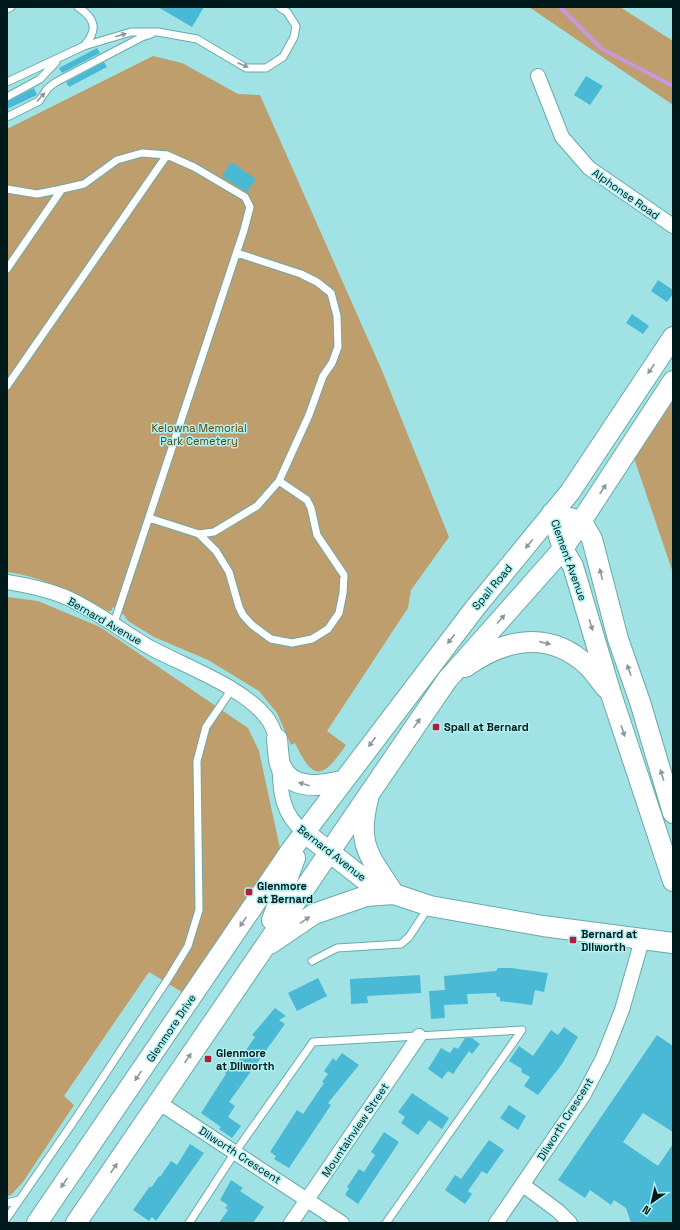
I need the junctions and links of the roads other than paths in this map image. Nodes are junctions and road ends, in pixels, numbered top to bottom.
1 (11, 7) edge
2 (78, 7) edge
3 (279, 7) edge
4 (7, 9) edge
5 (158, 32) junction
6 (84, 46) junction
7 (58, 60) junction
8 (538, 76) dead end
9 (7, 82) edge
10 (7, 97) edge
11 (7, 117) edge
12 (167, 156) junction
13 (7, 189) edge
14 (62, 189) junction
15 (673, 226) edge
16 (237, 253) junction
17 (7, 269) edge
18 (673, 337) edge
19 (673, 381) edge
20 (7, 386) edge
21 (279, 481) junction
22 (552, 513) junction
23 (149, 518) junction
24 (582, 522) junction
25 (199, 534) junction
26 (563, 549) junction
27 (7, 582) edge
28 (114, 624) junction
29 (447, 680) junction
30 (232, 689) junction
31 (611, 694) junction
32 (277, 739) junction
33 (342, 781) junction
34 (370, 790) junction
35 (673, 813) edge
36 (305, 833) junction
37 (328, 852) junction
38 (673, 880) edge
39 (394, 894) junction
40 (430, 906) junction
41 (642, 940) junction
42 (669, 942) edge
43 (261, 950) junction
44 (312, 961) dead end
45 (419, 1036) junction
46 (158, 1102) junction
47 (236, 1151) junction
48 (523, 1185) junction
49 (19, 1200) junction
50 (307, 1200) junction
51 (7, 1203) edge
52 (7, 1218) edge
53 (37, 1223) edge
54 (76, 1223) edge
55 (189, 1223) edge
56 (291, 1223) edge
57 (342, 1223) edge
58 (386, 1223) edge
59 (496, 1223) edge
60 (570, 1223) edge

1 - 4 lane
2 - 6 lane
5 -> 3 lane
6 -> 5 lane
11 -> 5 lane
6 - 7 lane
7 - 9 lane
7 - 10 lane
8 - 15 street, Alphonse Road
12 - 14 lane
12 - 16 lane
12 - 20 lane
13 - 14 lane
14 - 17 lane
16 - 21 lane
16 - 23 lane
18 -> 22 main road, Spall Road
24 -> 19 main road
21 - 25 lane
21 - 25 lane
22 - 24 main road, Clement Avenue
22 - 26 main road, Clement Avenue
22 -> 33 main road, Spall Road
23 - 25 lane
23 - 28 lane
24 - 26 main road
35 -> 24 main road
29 -> 26 main road
26 -> 31 main road, Clement Avenue
27 - 28 street, Bernard Avenue
28 - 30 street, Bernard Avenue
29 -> 31 main road
34 -> 29 main road
30 - 32 street, Bernard Avenue
30 - 49 lane
31 -> 38 main road, Clement Avenue
33 -> 32 main road
32 - 36 street, Bernard Avenue
33 - 36 main road, Spall Road
34 - 37 main road
34 - 39 main road
36 - 37 main road, Bernard Avenue
36 - 43 main road
36 -> 53 main road, Glenmore Drive
37 - 39 main road, Bernard Avenue
37 - 43 main road
39 - 40 main road, Bernard Avenue
43 -> 39 main road
40 - 41 main road, Bernard Avenue
40 - 44 lane
41 - 42 main road, Bernard Avenue
41 - 48 street, Dilworth Crescent
46 -> 43 main road
45 - 47 lane
45 - 50 street, Mountainview Street
45 - 58 lane
46 - 47 street, Dilworth Crescent
54 -> 46 main road
47 - 50 street, Dilworth Crescent
47 - 55 lane
48 - 59 street, Dilworth Crescent
48 - 60 street
49 - 51 lane
49 - 52 lane
50 - 56 street, Mountainview Street
50 - 57 street, Dilworth Crescent

